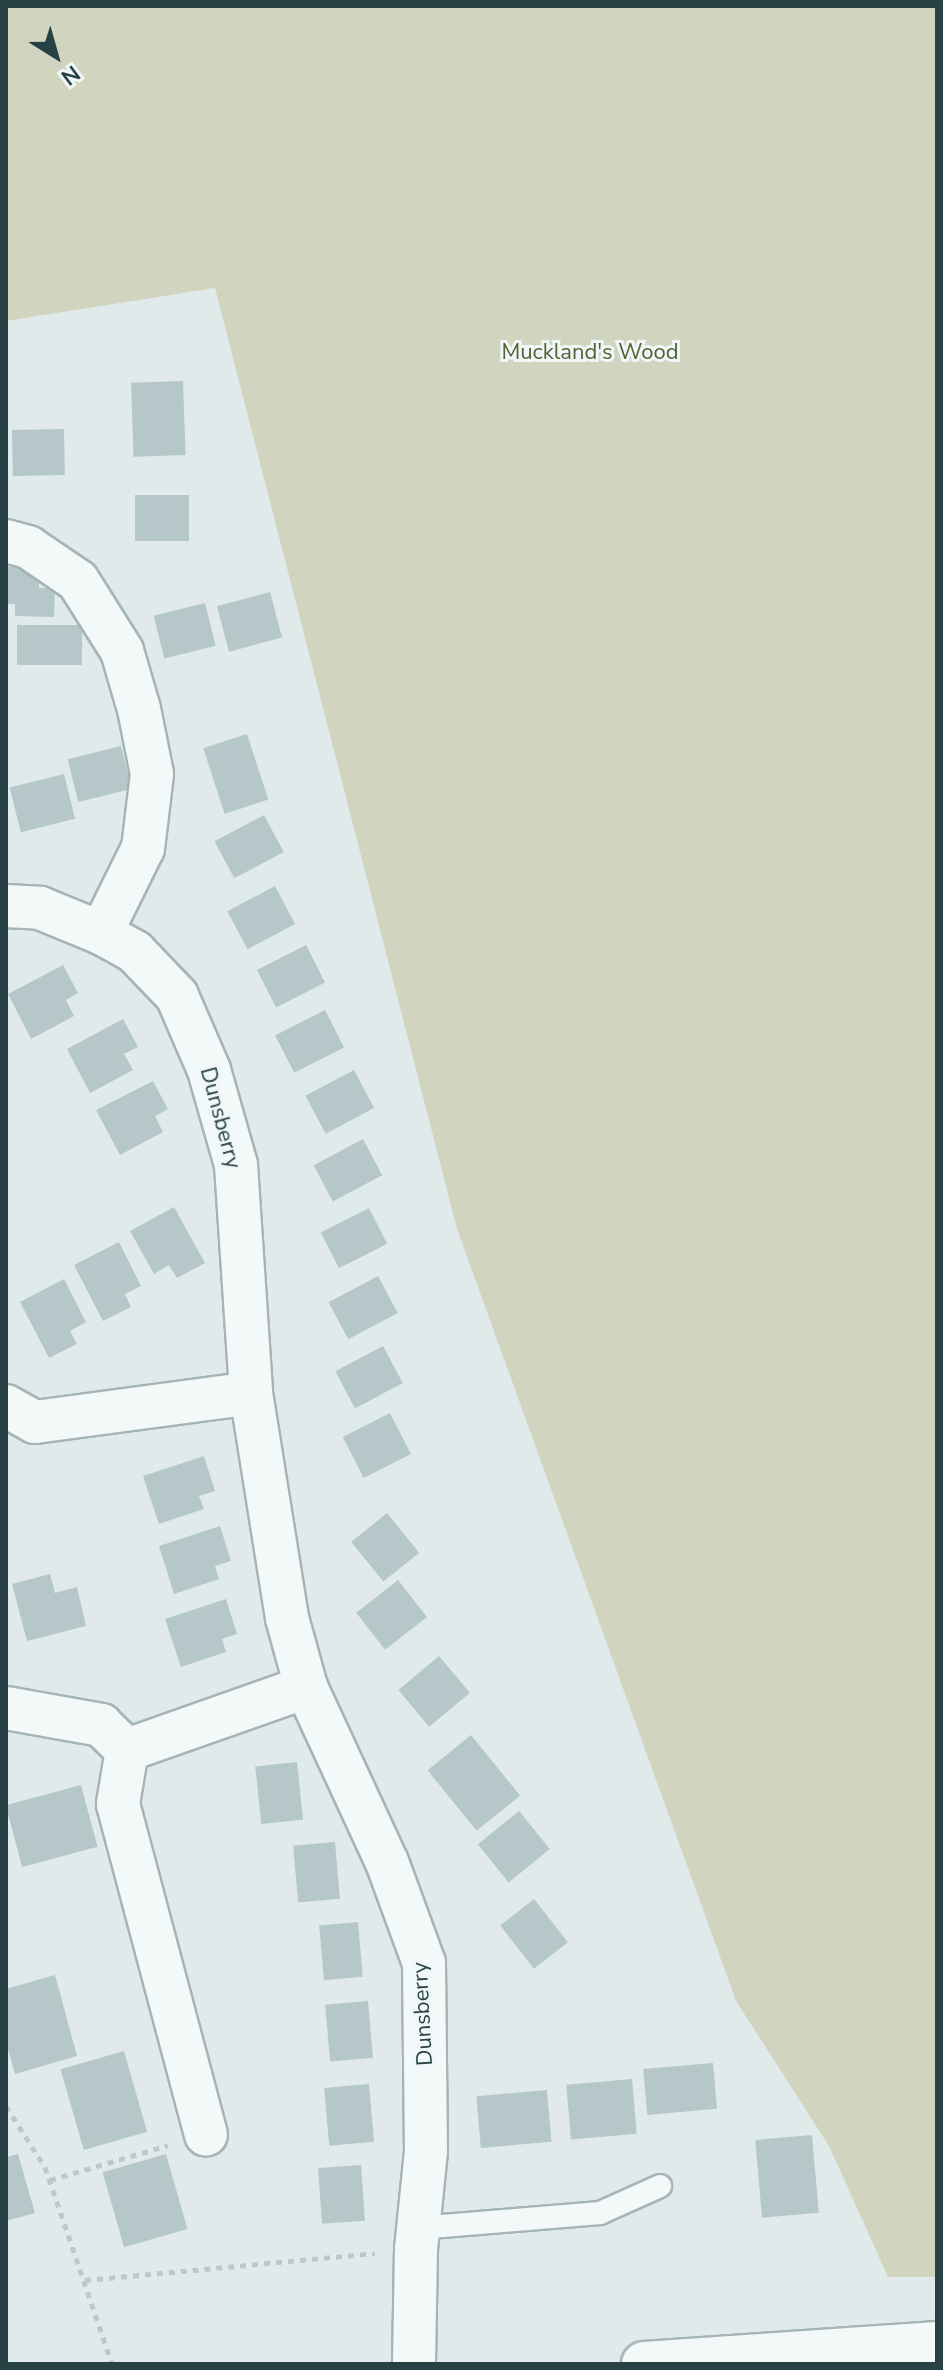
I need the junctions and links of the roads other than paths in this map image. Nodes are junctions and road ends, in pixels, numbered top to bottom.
1 (6, 541) edge
2 (6, 906) edge
3 (101, 933) junction
4 (251, 1393) junction
5 (6, 1406) edge
6 (306, 1687) junction
7 (6, 1708) edge
8 (127, 1750) junction
9 (206, 2134) road end
10 (660, 2186) dead end
11 (417, 2239) junction
12 (937, 2344) edge
13 (414, 2364) edge
14 (644, 2364) edge

1 - 3 street
2 - 3 street, Dunsberry
3 - 4 street, Dunsberry
4 - 5 street
4 - 6 street, Dunsberry
6 - 8 street
6 - 11 street, Dunsberry
7 - 8 street
8 - 9 street
10 - 11 lane
11 - 13 street, Dunsberry
12 - 14 street

